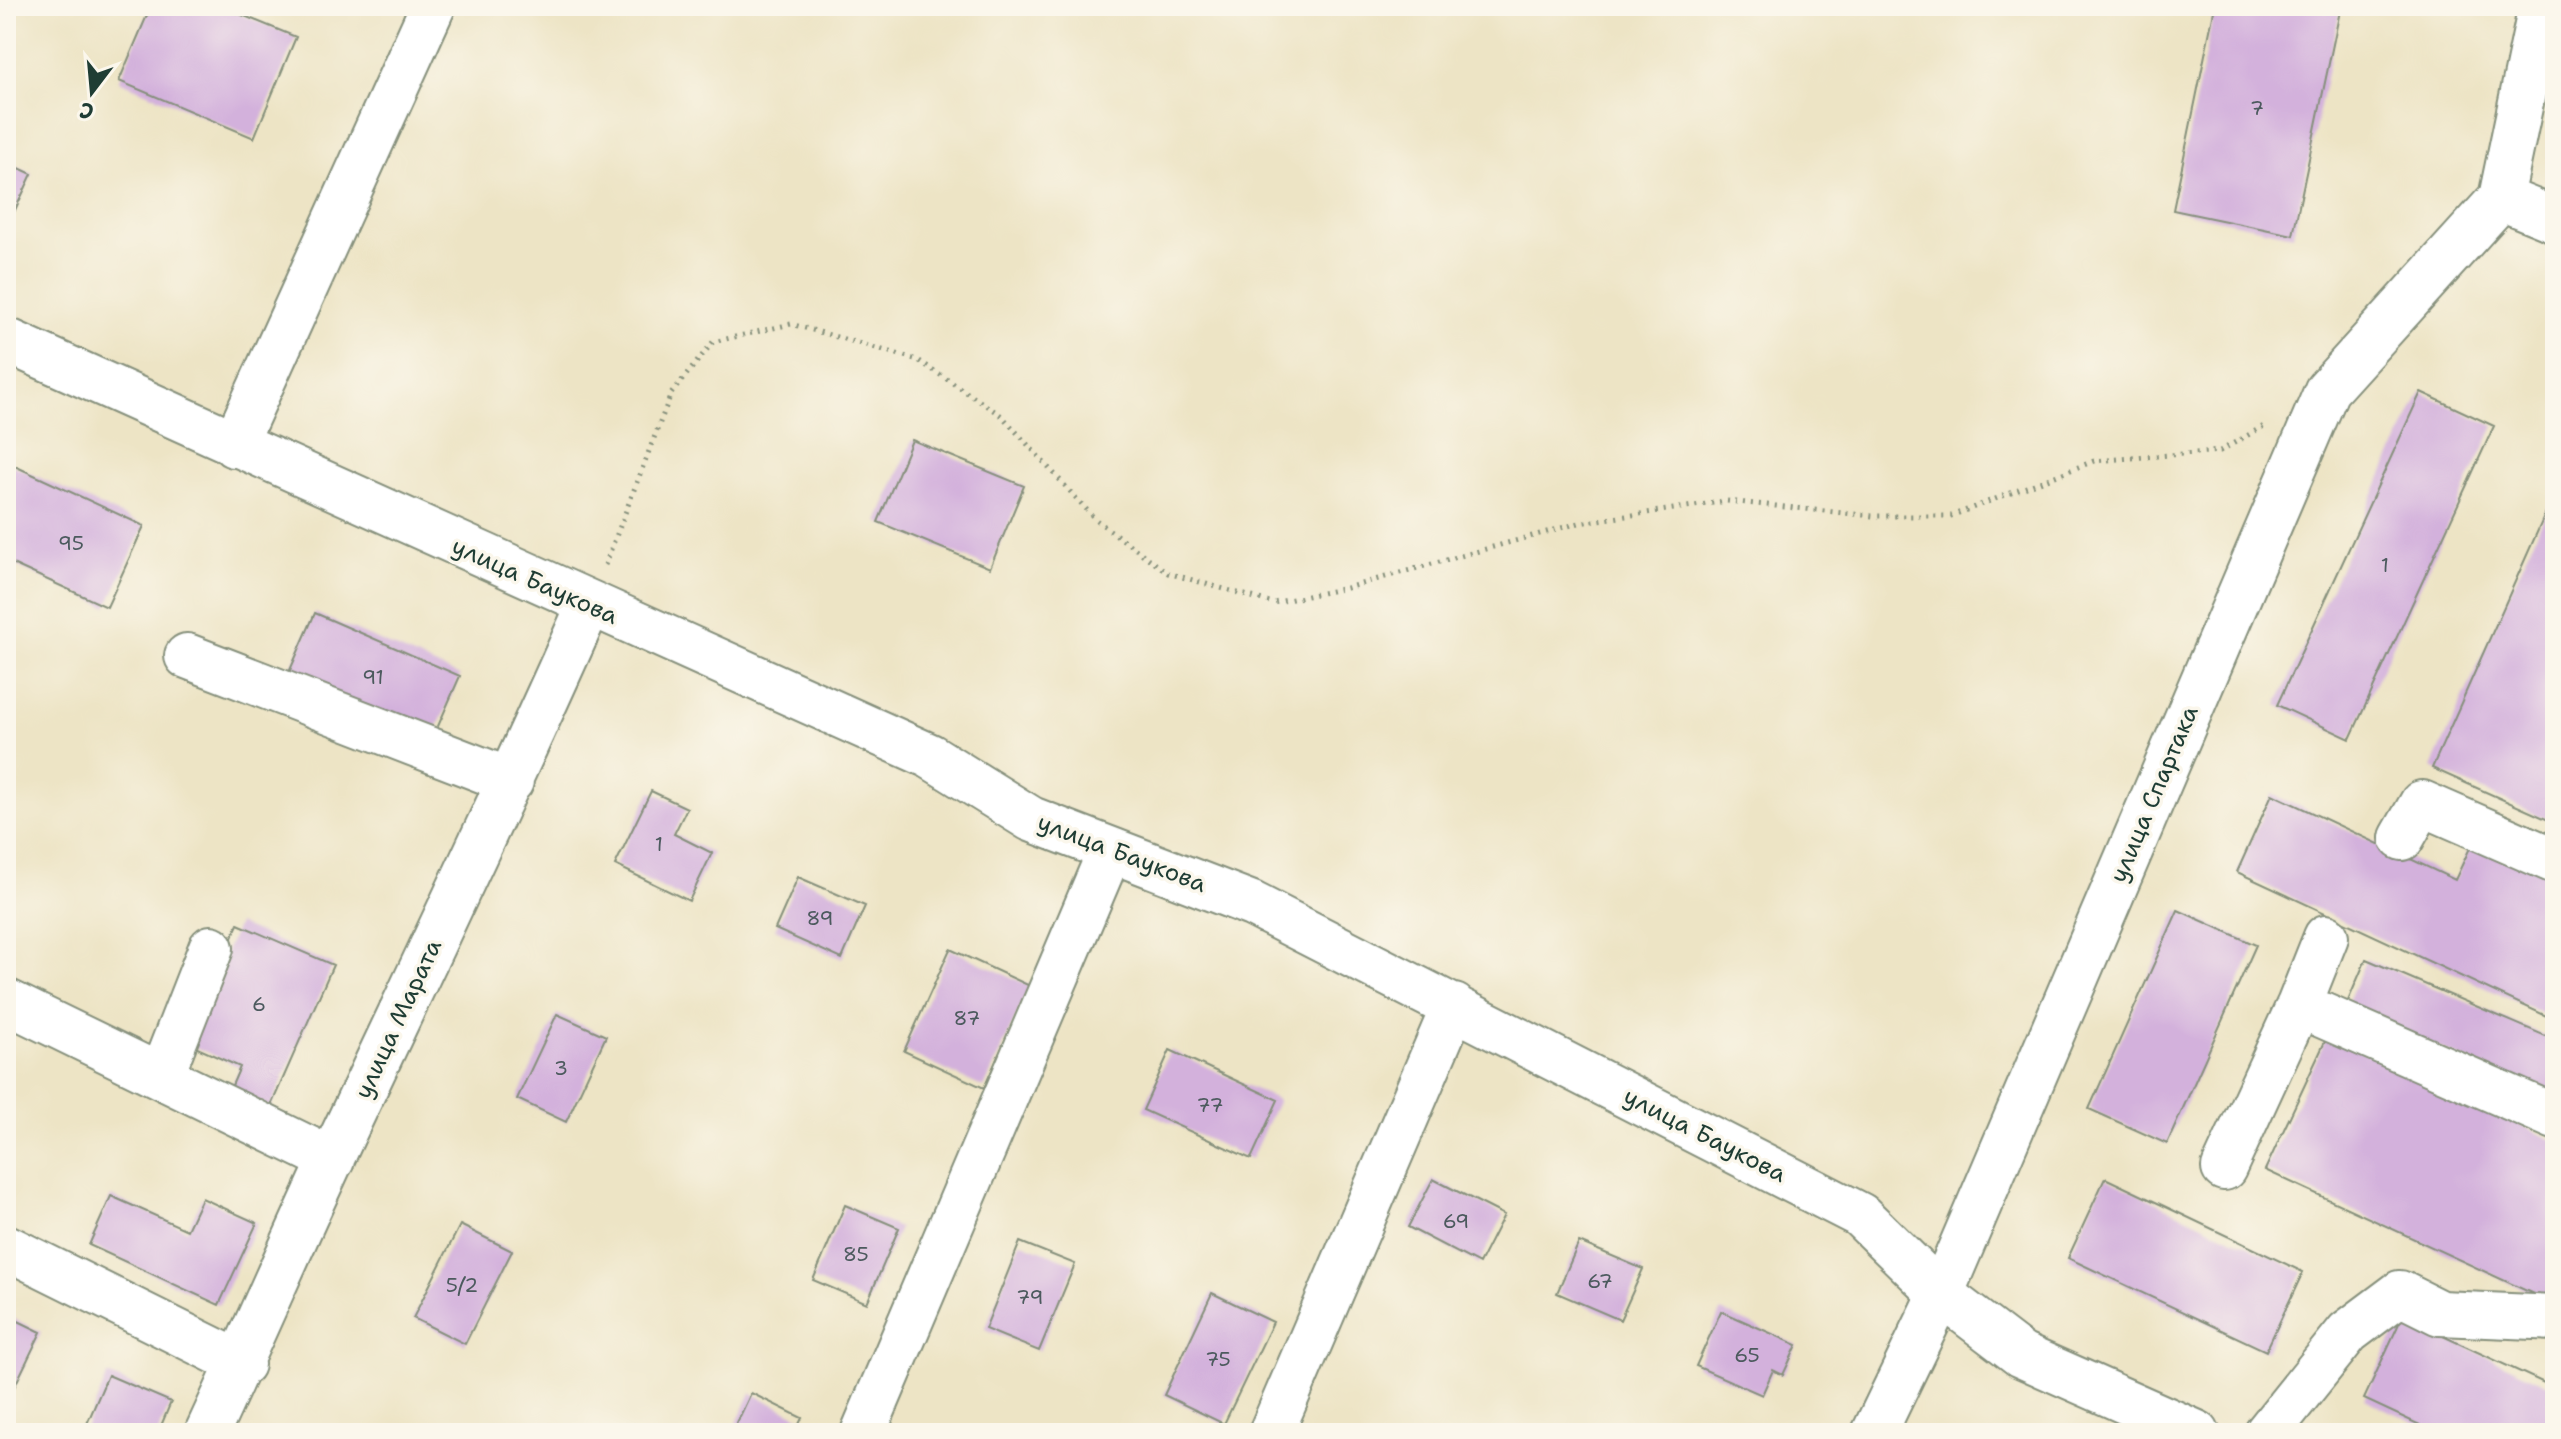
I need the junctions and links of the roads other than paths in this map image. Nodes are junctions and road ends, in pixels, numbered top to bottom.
1 (433, 6) edge
2 (2541, 6) edge
3 (2501, 198) junction
4 (2555, 220) edge
5 (6, 340) edge
6 (234, 445) junction
7 (589, 605) junction
8 (187, 656) dead end
9 (511, 781) junction
10 (2402, 838) dead end
11 (1110, 851) junction
12 (2555, 861) edge
13 (2326, 937) dead end
14 (211, 948) dead end
15 (6, 1001) edge
16 (2299, 1005) junction
17 (1454, 1006) junction
18 (161, 1076) junction
19 (2555, 1117) edge
20 (332, 1160) junction
21 (2224, 1168) dead end
22 (6, 1247) edge
23 (1941, 1294) junction
24 (2555, 1318) edge
25 (242, 1364) junction
26 (214, 1431) edge
27 (863, 1433) edge
28 (1271, 1433) edge
29 (1874, 1433) edge
30 (2197, 1433) edge
31 (2267, 1433) edge

1 - 6 street
2 - 3 street
3 - 4 street
3 - 23 street, улица Спартака
5 - 6 street, улица Баукова
6 - 7 street, улица Баукова
7 - 9 street, улица Марата
7 - 11 street, улица Баукова
8 - 9 street
9 - 20 street, улица Марата
10 - 12 street
11 - 17 street, улица Баукова
11 - 27 street
13 - 16 street
14 - 18 street
15 - 18 street
16 - 19 street
16 - 21 street
17 - 23 street, улица Баукова
17 - 28 street
18 - 20 street
20 - 25 street, улица Марата
22 - 25 street
23 - 29 street, улица Спартака
23 - 30 street, улица Баукова
24 - 31 street
25 - 26 street, улица Марата

